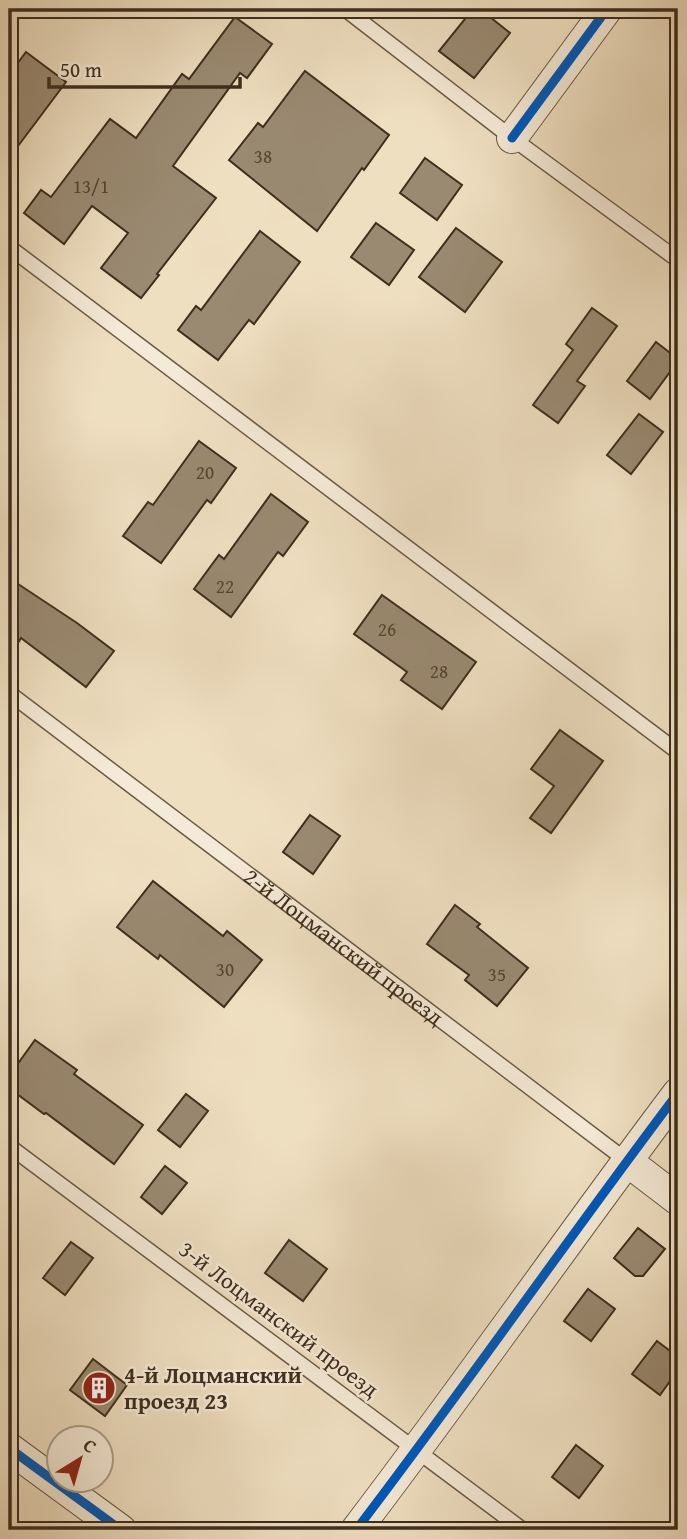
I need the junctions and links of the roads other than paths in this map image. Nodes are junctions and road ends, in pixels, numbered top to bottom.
1 (345, 9) edge
2 (607, 9) edge
3 (512, 138) junction
4 (9, 247) edge
5 (678, 260) edge
6 (9, 693) edge
7 (678, 752) edge
8 (678, 1093) edge
9 (9, 1146) edge
10 (627, 1161) junction
11 (678, 1200) edge
12 (9, 1448) edge
13 (417, 1450) junction
14 (121, 1530) edge
15 (356, 1530) edge
16 (523, 1530) edge

1 - 3 lane
2 - 3 street
3 - 5 lane
4 - 7 lane
6 - 10 lane, 2-й Лоцманский проезд
8 - 10 street
9 - 13 lane, 3-й Лоцманский проезд
10 - 11 street, 2-й Лоцманский проезд
10 - 13 street
12 - 14 street
13 - 15 street
13 - 16 lane, 3-й Лоцманский проезд

